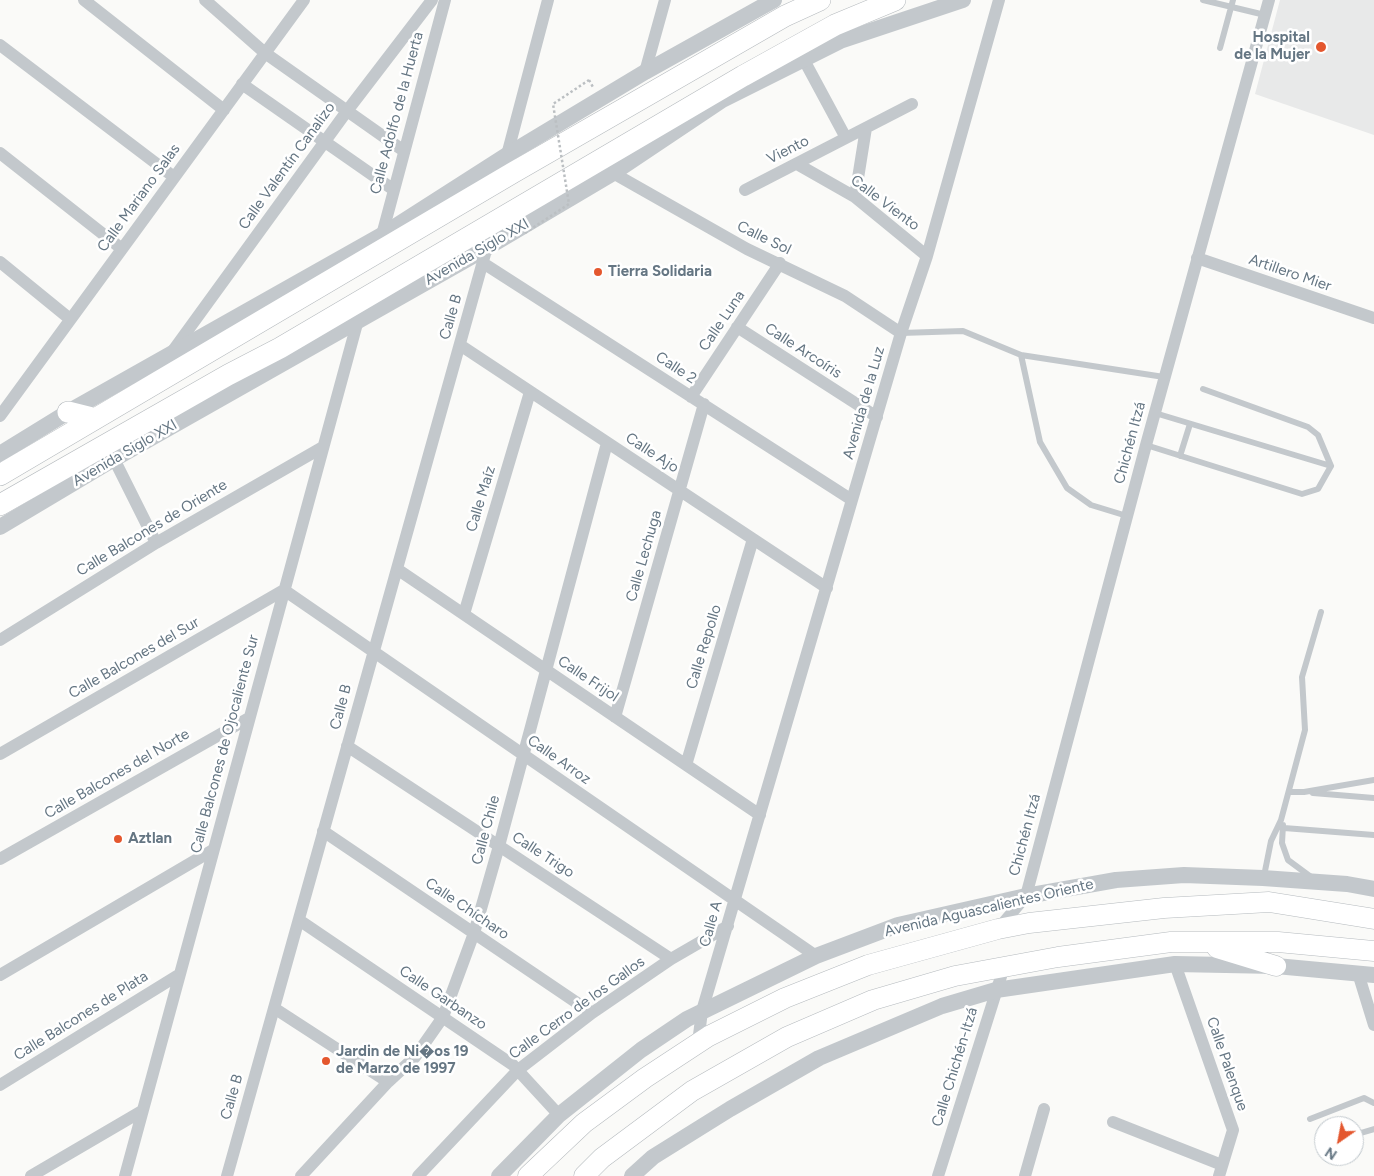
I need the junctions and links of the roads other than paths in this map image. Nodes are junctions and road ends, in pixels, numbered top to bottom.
1 (84, 0) edge
2 (205, 0) edge
3 (304, 0) edge
4 (432, 0) edge
5 (445, 0) edge
6 (548, 0) edge
7 (665, 0) edge
8 (774, 0) edge
9 (820, 0) edge
10 (895, 0) edge
11 (963, 0) edge
12 (999, 0) edge
13 (1203, 0) edge
14 (1269, 0) edge
15 (1232, 3) edge
16 (1265, 15) junction
17 (0, 45) edge
18 (1220, 48) dead end
19 (266, 53) junction
20 (804, 60) junction
21 (645, 72) junction
22 (242, 84) junction
23 (912, 104) dead end
24 (224, 110) junction
25 (347, 111) junction
26 (866, 128) junction
27 (846, 138) junction
28 (324, 142) junction
29 (404, 151) junction
30 (0, 153) edge
31 (510, 163) junction
32 (797, 164) junction
33 (613, 172) junction
34 (174, 177) junction
35 (394, 190) junction
36 (746, 190) dead end
37 (855, 196) junction
38 (382, 235) junction
39 (122, 249) junction
40 (485, 255) junction
41 (926, 256) junction
42 (1197, 258) junction
43 (0, 262) edge
44 (332, 263) junction
45 (780, 264) junction
46 (321, 286) junction
47 (1374, 318) edge
48 (70, 319) junction
49 (358, 320) junction
50 (737, 327) junction
51 (901, 333) junction
52 (460, 346) junction
53 (280, 348) junction
54 (171, 353) junction
55 (1022, 354) junction
56 (265, 372) junction
57 (1164, 377) junction
58 (1203, 389) dead end
59 (530, 392) junction
60 (691, 397) junction
61 (704, 404) junction
62 (68, 412) junction
63 (1154, 413) junction
64 (0, 416) edge
65 (92, 418) junction
66 (877, 418) junction
67 (1190, 424) junction
68 (607, 443) junction
69 (1146, 445) junction
70 (323, 447) junction
71 (0, 454) edge
72 (1180, 456) junction
73 (114, 458) junction
74 (1331, 466) junction
75 (0, 475) edge
76 (679, 491) junction
77 (852, 500) junction
78 (0, 505) edge
79 (1127, 516) junction
80 (0, 527) edge
81 (753, 539) junction
82 (156, 543) junction
83 (397, 569) junction
84 (827, 588) junction
85 (284, 590) junction
86 (1321, 612) dead end
87 (464, 614) junction
88 (0, 640) edge
89 (374, 652) junction
90 (545, 670) junction
91 (615, 717) junction
92 (249, 718) junction
93 (347, 746) junction
94 (0, 754) edge
95 (522, 754) junction
96 (686, 765) junction
97 (1374, 780) edge
98 (1289, 792) junction
99 (1304, 792) junction
100 (1374, 798) edge
101 (760, 815) junction
102 (1281, 820) junction
103 (1284, 828) junction
104 (324, 831) junction
105 (1374, 835) edge
106 (499, 846) junction
107 (213, 850) junction
108 (0, 860) edge
109 (1264, 878) junction
110 (1320, 882) junction
111 (1374, 889) edge
112 (1026, 896) junction
113 (735, 901) junction
114 (1374, 919) edge
115 (299, 920) junction
116 (728, 926) junction
117 (998, 929) junction
118 (474, 933) junction
119 (1198, 942) junction
120 (1374, 951) edge
121 (816, 956) junction
122 (671, 959) junction
123 (1175, 964) junction
124 (1276, 966) junction
125 (1004, 967) junction
126 (1358, 973) junction
127 (180, 974) junction
128 (0, 975) edge
129 (1374, 975) edge
130 (996, 990) junction
131 (274, 1008) junction
132 (702, 1011) junction
133 (592, 1013) junction
134 (443, 1017) junction
135 (1374, 1024) edge
136 (698, 1043) junction
137 (518, 1070) junction
138 (388, 1082) junction
139 (0, 1085) edge
140 (1374, 1103) edge
141 (1044, 1109) dead end
142 (142, 1112) junction
143 (559, 1115) junction
144 (1310, 1119) dead end
145 (1113, 1122) dead end
146 (1221, 1170) edge
147 (307, 1174) edge
148 (31, 1176) edge
149 (125, 1176) edge
150 (227, 1176) edge
151 (418, 1176) edge
152 (499, 1176) edge
153 (528, 1176) edge
154 (584, 1176) edge
155 (632, 1176) edge
156 (938, 1176) edge
157 (1025, 1176) edge

1 - 24 street
2 - 19 street
3 - 19 street, Calle Mariano Salas
4 - 25 street, Calle Valentín Canalizo
5 - 29 street, Calle Adolfo de la Huerta
6 - 31 street
7 - 21 street
8 - 21 street
9 - 31 highway
10 - 53 highway, Avenida Siglo XXI
11 - 20 street, Avenida Siglo XXI
12 - 41 street, Avenida de la Luz
13 - 15 lane
14 - 16 street, Chichén Itzá
15 - 16 lane
15 - 18 lane
16 - 42 street, Chichén Itzá
17 - 34 street
19 - 22 street, Calle Mariano Salas
19 - 25 street
20 - 27 street
20 - 33 street, Avenida Siglo XXI
21 - 31 street
22 - 24 street, Calle Mariano Salas
22 - 28 street
23 - 26 street, Viento
24 - 34 street, Calle Mariano Salas
25 - 28 street, Calle Valentín Canalizo
25 - 29 street
26 - 27 street, Viento
26 - 37 street
27 - 32 street, Viento
28 - 35 street
28 - 54 street, Calle Valentín Canalizo
29 - 35 street, Calle Adolfo de la Huerta
30 - 39 street
31 - 38 street
31 - 46 highway
32 - 36 street, Viento
32 - 37 street, Calle Viento
33 - 40 street, Avenida Siglo XXI
33 - 45 street, Calle Sol
34 - 39 street, Calle Mariano Salas
35 - 38 street, Calle Adolfo de la Huerta
37 - 41 street, Calle Viento
38 - 44 street
39 - 48 street, Calle Mariano Salas
40 - 49 street, Avenida Siglo XXI
40 - 52 street, Calle B
40 - 60 street, Calle 2
41 - 51 street, Avenida de la Luz
42 - 47 street, Artillero Mier
42 - 57 street, Chichén Itzá
43 - 48 street
44 - 46 highway
44 - 54 street
45 - 50 street, Calle Luna
45 - 51 street, Calle Sol
46 - 65 highway
48 - 64 street, Calle Mariano Salas
49 - 56 street, Avenida Siglo XXI
49 - 70 street, Calle Balcones de Ojocaliente Sur
50 - 60 street, Calle Luna
50 - 66 street, Calle Arcoíris
51 - 55 lane
51 - 66 street, Avenida de la Luz
52 - 59 street, Calle Ajo
52 - 83 street, Calle B
53 - 56 highway
53 - 78 highway, Avenida Siglo XXI
54 - 62 street
55 - 57 lane
55 - 79 lane
56 - 73 street, Avenida Siglo XXI
57 - 63 street, Chichén Itzá
58 - 74 lane
59 - 68 street, Calle Ajo
59 - 87 street, Calle Maíz
60 - 61 street, Calle 2
61 - 76 street, Calle Lechuga
61 - 77 street, Calle 2
62 - 65 highway
62 - 71 street
63 - 67 lane
63 - 69 street, Chichén Itzá
65 - 75 highway
66 - 77 street, Avenida de la Luz
67 - 72 lane
67 - 74 lane
68 - 76 street, Calle Ajo
68 - 90 street, Calle Chile
69 - 72 lane
69 - 79 street, Chichén Itzá
70 - 82 street, Calle Balcones de Oriente
70 - 85 street, Calle Balcones de Ojocaliente Sur
72 - 74 lane
73 - 80 street, Avenida Siglo XXI
73 - 82 street
76 - 81 street, Calle Ajo
76 - 91 street, Calle Lechuga
77 - 84 street, Avenida de la Luz
79 - 112 street, Chichén Itzá
81 - 84 street, Calle Ajo
81 - 96 street, Calle Repollo
82 - 88 street, Calle Balcones de Oriente
83 - 87 street, Calle Frijol
83 - 89 street, Calle B
84 - 101 street, Avenida de la Luz
85 - 89 street, Calle Arroz
85 - 92 street, Calle Balcones de Ojocaliente Sur
85 - 94 street, Calle Balcones del Sur
86 - 98 lane
87 - 90 street, Calle Frijol
89 - 93 street, Calle B
89 - 95 street, Calle Arroz
90 - 91 street, Calle Frijol
90 - 95 street, Calle Chile
91 - 96 street, Calle Frijol
92 - 107 street, Calle Balcones de Ojocaliente Sur
92 - 108 street, Calle Balcones del Norte
93 - 104 street, Calle B
93 - 106 street, Calle Trigo
95 - 106 street, Calle Chile
95 - 113 street, Calle Arroz
96 - 101 street, Calle Frijol
97 - 99 lane
98 - 99 lane
98 - 102 lane
99 - 100 lane
101 - 113 street, Calle A
102 - 103 lane
102 - 109 lane
103 - 105 lane
103 - 110 lane
104 - 115 street, Calle B
104 - 118 street, Calle Chícharo
106 - 118 street, Calle Chile
106 - 122 street, Calle Trigo
107 - 127 street, Calle Balcones de Ojocaliente Sur
107 - 128 street
109 - 110 street, Avenida Aguascalientes Oriente
109 - 112 street, Avenida Aguascalientes Oriente
110 - 111 street, Avenida Aguascalientes Oriente
112 - 117 street
112 - 121 street, Avenida Aguascalientes Oriente
113 - 116 street, Calle A
113 - 121 street, Calle Arroz
114 - 117 main road, Avenida Aguascalientes Oriente
115 - 131 street, Calle B
115 - 134 street, Calle Garbanzo
116 - 122 street, Calle Cerro de los Gallos
116 - 132 street, Calle A
117 - 136 main road, Avenida Aguascalientes Oriente
118 - 133 street, Calle Chícharo
118 - 134 street, Calle Chile
119 - 120 main road
119 - 124 main road
119 - 125 main road
121 - 132 street, Avenida Aguascalientes Oriente
122 - 133 street, Calle Cerro de los Gallos
123 - 124 street
123 - 130 street
123 - 146 street, Calle Palenque
124 - 126 street
125 - 130 street, Calle Chichén-Itzá
125 - 154 main road
126 - 129 street
126 - 135 street
127 - 139 street, Calle Balcones de Plata
127 - 142 street, Calle Balcones de Ojocaliente Sur
130 - 155 street
130 - 156 street, Calle Chichén-Itzá
131 - 138 street
131 - 150 street, Calle B
132 - 136 street, Calle A
132 - 143 street, Avenida Aguascalientes Oriente
133 - 137 street, Calle Cerro de los Gallos
134 - 137 street, Calle Garbanzo
134 - 138 street, Calle Chile
136 - 153 main road, Avenida Aguascalientes Oriente
137 - 143 street, Calle Garbanzo
137 - 151 street, Calle Cerro de los Gallos
138 - 147 street, Calle Chile
140 - 144 lane
141 - 157 street
142 - 148 street
142 - 149 street, Calle Balcones de Ojocaliente Sur
143 - 152 street, Avenida Aguascalientes Oriente
145 - 146 street

